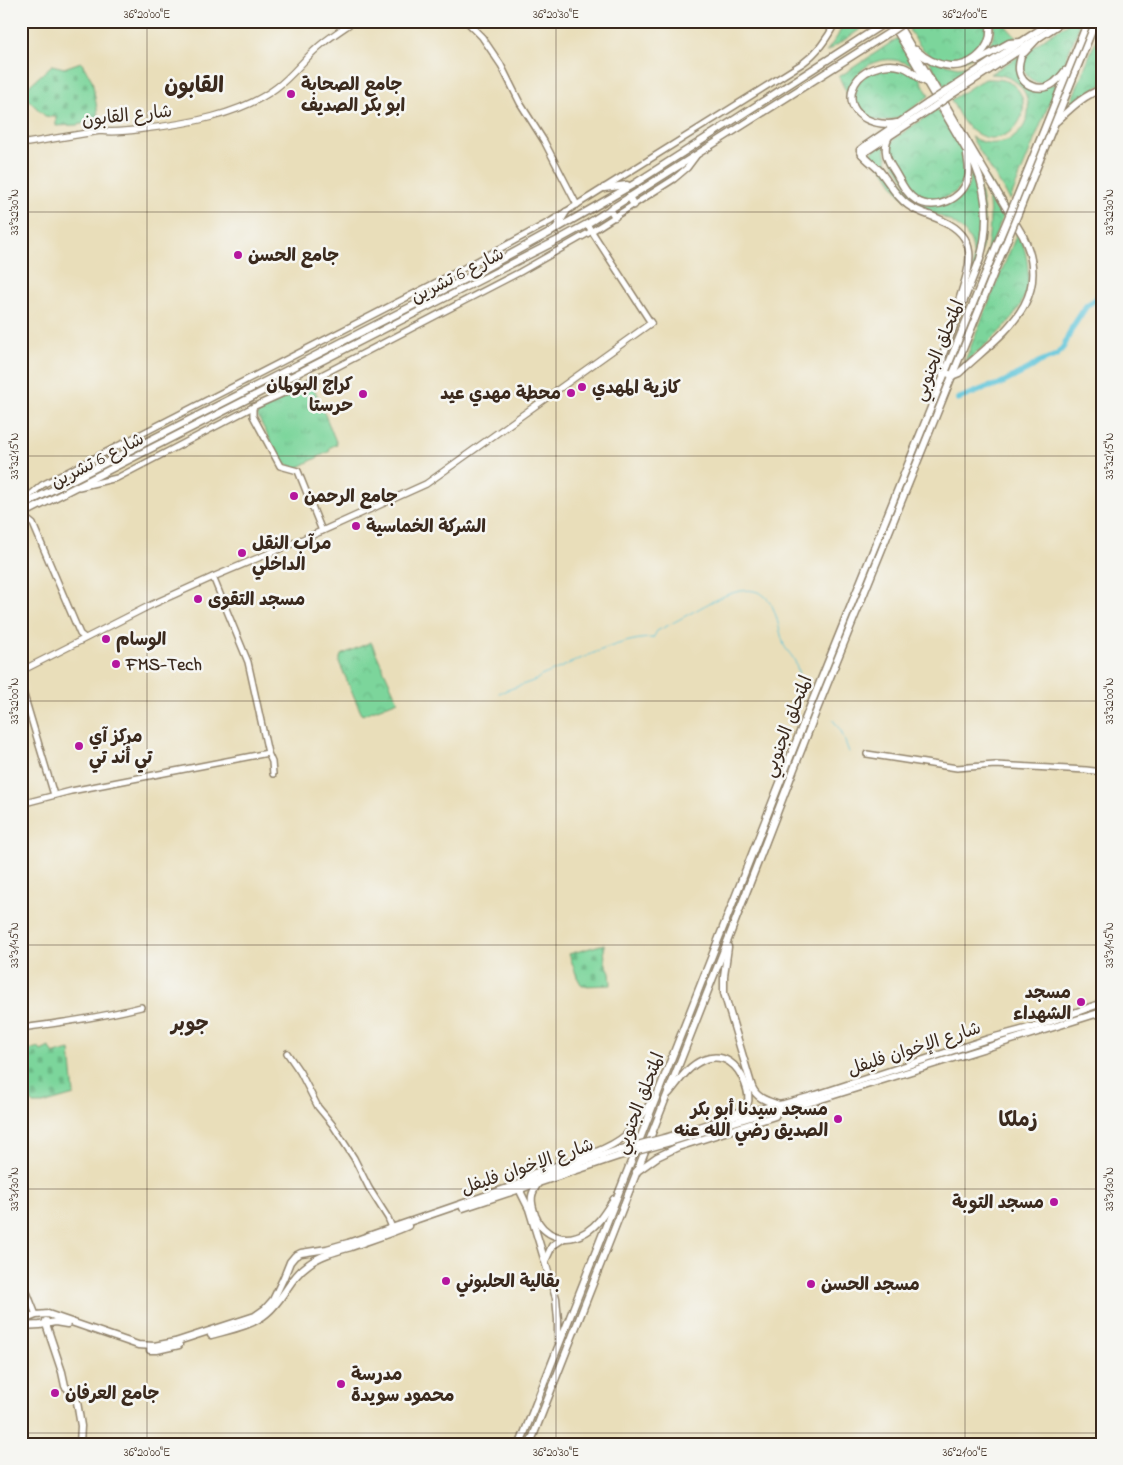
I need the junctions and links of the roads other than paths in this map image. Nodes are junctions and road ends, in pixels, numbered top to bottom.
1 (354, 21) edge
2 (466, 21) edge
3 (836, 21) edge
4 (896, 21) edge
5 (906, 21) edge
6 (989, 21) edge
7 (1053, 21) edge
8 (1064, 21) edge
9 (1088, 21) edge
10 (1097, 21) edge
11 (888, 22) edge
12 (1038, 38) junction
13 (910, 43) junction
14 (1022, 44) junction
15 (1102, 51) edge
16 (1021, 58) junction
17 (968, 64) junction
18 (1070, 66) junction
19 (926, 83) junction
20 (1102, 89) edge
21 (930, 105) junction
22 (897, 123) junction
23 (1055, 124) junction
24 (889, 136) junction
25 (21, 144) edge
26 (966, 151) junction
27 (862, 154) junction
28 (697, 155) junction
29 (634, 184) junction
30 (604, 188) junction
31 (629, 197) junction
32 (577, 205) junction
33 (634, 205) junction
34 (610, 209) junction
35 (566, 212) junction
36 (615, 217) junction
37 (587, 224) junction
38 (592, 231) junction
39 (552, 232) junction
40 (956, 318) junction
41 (651, 323) joint
42 (944, 374) junction
43 (952, 375) junction
44 (253, 407) junction
45 (74, 488) junction
46 (21, 504) edge
47 (21, 515) edge
48 (21, 520) edge
49 (322, 531) junction
50 (213, 577) junction
51 (85, 638) junction
52 (21, 671) edge
53 (21, 685) edge
54 (268, 753) junction
55 (867, 754) dead end
56 (1102, 772) edge
57 (273, 774) dead end
58 (54, 795) junction
59 (21, 804) edge
60 (729, 937) junction
61 (1102, 1003) edge
62 (140, 1007) dead end
63 (1102, 1012) edge
64 (21, 1028) edge
65 (287, 1053) dead end
66 (660, 1089) junction
67 (665, 1098) junction
68 (779, 1106) junction
69 (733, 1116) junction
70 (669, 1139) junction
71 (618, 1153) junction
72 (635, 1172) junction
73 (539, 1182) junction
74 (520, 1186) junction
75 (620, 1190) junction
76 (393, 1230) junction
77 (565, 1238) junction
78 (328, 1251) junction
79 (301, 1253) junction
80 (292, 1259) junction
81 (546, 1259) junction
82 (308, 1264) junction
83 (301, 1270) junction
84 (21, 1277) edge
85 (44, 1314) junction
86 (35, 1315) junction
87 (21, 1321) edge
88 (46, 1324) junction
89 (33, 1325) junction
90 (21, 1326) edge
91 (199, 1337) junction
92 (558, 1346) junction
93 (80, 1444) edge
94 (520, 1444) edge
95 (530, 1444) edge

1 - 25 main road, شارع القابون
2 - 32 street
3 - 30 street
4 - 13 main road
5 - 28 main road, شارع 6 تشرين, bridge
6 - 17 main road
7 - 14 main road
8 - 12 main road
9 - 18 main road, المتحلق الجنوبي
10 - 15 main road
10 - 23 main road, المتحلق الجنوبي
11 - 19 main road
11 - 29 main road, شارع 6 تشرين
12 - 14 main road
12 - 16 main road
13 - 17 main road
13 - 43 main road
14 - 16 main road
14 - 17 main road
14 - 21 main road, bridge
16 - 18 main road
18 - 42 main road, المتحلق الجنوبي, bridge
19 - 22 main road
19 - 26 main road
20 - 23 main road
21 - 22 main road
21 - 24 main road
22 - 27 main road
23 - 43 main road, المتحلق الجنوبي, bridge
24 - 26 main road
24 - 27 main road
26 - 40 main road
27 - 40 main road
28 - 31 main road, شارع 6 تشرين
28 - 33 street
29 - 30 main road
29 - 39 main road, شارع 6 تشرين
30 - 32 street
31 - 33 main road
31 - 34 main road, شارع 6 تشرين
32 - 35 street
33 - 36 street
34 - 36 main road
34 - 37 main road, شارع 6 تشرين
35 - 39 main road
35 - 46 street
36 - 38 street
37 - 38 street
37 - 45 main road, شارع 6 تشرين
38 - 41 street
38 - 44 street
39 - 46 main road, شارع 6 تشرين
40 - 42 main road
41 - 49 main road
42 - 43 main road
42 - 66 main road, المتحلق الجنوبي
43 - 60 main road, المتحلق الجنوبي
44 - 45 street
44 - 49 street
45 - 47 main road, شارع 6 تشرين
48 - 51 street
49 - 50 main road
50 - 51 main road
50 - 54 street
51 - 52 main road
53 - 58 street
54 - 57 street
54 - 58 street
55 - 56 street
58 - 59 street
60 - 67 main road, المتحلق الجنوبي
60 - 68 main road
61 - 68 main road, شارع الإخوان فليفل
62 - 64 street
63 - 68 main road, شارع الإخوان فليفل
65 - 76 street
66 - 74 main road
66 - 75 main road, المتحلق الجنوبي
67 - 69 main road
67 - 72 main road, المتحلق الجنوبي
68 - 69 main road, شارع الإخوان فليفل
68 - 70 main road, شارع الإخوان فليفل
68 - 72 main road
69 - 70 main road, شارع الإخوان فليفل
70 - 71 main road, شارع الإخوان فليفل, bridge
71 - 73 main road, شارع الإخوان فليفل
71 - 74 main road, شارع الإخوان فليفل
72 - 95 main road, المتحلق الجنوبي
73 - 74 main road, شارع الإخوان فليفل
73 - 77 main road
74 - 76 main road, شارع الإخوان فليفل
74 - 81 main road
75 - 77 main road
75 - 92 main road, المتحلق الجنوبي
76 - 78 main road, شارع الإخوان فليفل
77 - 81 main road
78 - 79 main road, شارع الإخوان فليفل
78 - 82 main road, شارع الإخوان فليفل
79 - 80 main road, شارع الإخوان فليفل
79 - 82 main road
80 - 83 main road
80 - 91 main road, شارع الإخوان فليفل
81 - 92 main road
82 - 83 main road, شارع الإخوان فليفل
83 - 91 main road, شارع الإخوان فليفل
84 - 86 street
85 - 86 main road, شارع الإخوان فليفل
85 - 88 main road
85 - 91 main road, شارع الإخوان فليفل
86 - 87 main road, شارع الإخوان فليفل
86 - 89 main road
88 - 89 main road, شارع الإخوان فليفل
88 - 91 main road, شارع الإخوان فليفل
88 - 93 main road
89 - 90 main road, شارع الإخوان فليفل
92 - 94 main road, المتحلق الجنوبي

